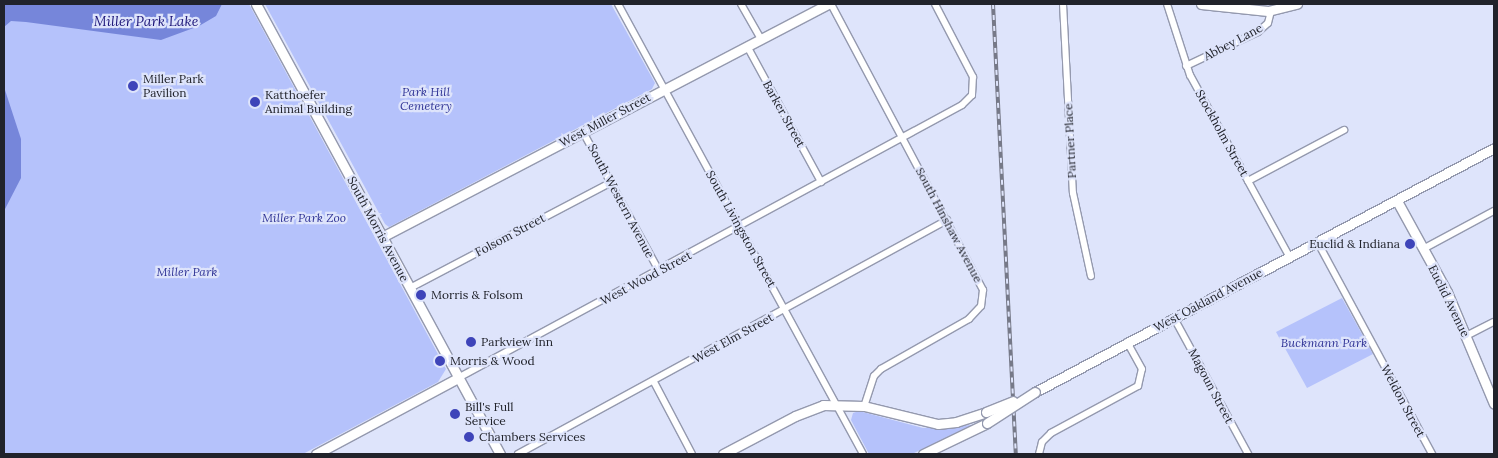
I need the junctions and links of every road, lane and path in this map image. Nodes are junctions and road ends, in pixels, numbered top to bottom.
1 (256, 4) edge
2 (618, 4) edge
3 (741, 4) edge
4 (829, 4) edge
5 (935, 4) edge
6 (1063, 4) edge
7 (1167, 4) edge
8 (1201, 4) edge
9 (1298, 4) edge
10 (1271, 11) junction
11 (761, 39) junction
12 (748, 46) junction
13 (1186, 66) junction
14 (664, 89) junction
15 (1344, 130) dead end
16 (583, 132) junction
17 (903, 137) junction
18 (1494, 148) edge
19 (1248, 181) junction
20 (821, 182) junction
21 (610, 183) junction
22 (1397, 200) junction
23 (1494, 211) edge
24 (947, 220) junction
25 (739, 227) junction
26 (382, 237) junction
27 (1318, 243) junction
28 (1423, 249) junction
29 (1290, 258) junction
30 (658, 271) junction
31 (1090, 276) dead end
32 (410, 288) junction
33 (785, 310) junction
34 (1174, 318) junction
35 (1494, 322) edge
36 (1466, 336) junction
37 (1127, 342) junction
38 (458, 378) junction
39 (654, 382) junction
40 (1034, 392) junction
41 (836, 404) junction
42 (1494, 404) edge
43 (864, 406) junction
44 (316, 454) edge
45 (500, 454) edge
46 (518, 454) edge
47 (692, 454) edge
48 (723, 454) edge
49 (863, 454) edge
50 (923, 454) edge
51 (1039, 454) edge
52 (1248, 454) edge
53 (1432, 454) edge

1 - 26 main road, South Morris Avenue
2 - 14 street, South Livingston Street
3 - 11 street
4 - 11 main road, West Miller Street
4 - 17 street, South Hinshaw Avenue
5 - 17 street, West Wood Street
6 - 31 street, Partner Place
7 - 13 street, Stockholm Street
8 - 10 main road
9 - 10 main road
10 - 13 street, Abbey Lane
11 - 12 main road, West Miller Street
12 - 14 main road, West Miller Street
12 - 20 street, Barker Street
13 - 19 street, Stockholm Street
14 - 16 main road, West Miller Street
14 - 25 street, South Livingston Street
15 - 19 street
16 - 21 street, South Western Avenue
16 - 26 main road, West Miller Street
17 - 20 street, West Wood Street
17 - 24 street, South Hinshaw Avenue
18 - 22 main road, West Oakland Avenue
19 - 29 street, Stockholm Street
20 - 25 street, West Wood Street
21 - 30 street, South Western Avenue
21 - 32 street, Folsom Street
22 - 27 main road, West Oakland Avenue
22 - 28 main road, Euclid Avenue
23 - 28 street
24 - 33 street, West Elm Street
24 - 43 street, South Hinshaw Avenue
25 - 30 street, West Wood Street
25 - 33 street, South Livingston Street
26 - 32 main road, South Morris Avenue
27 - 29 main road, West Oakland Avenue
27 - 53 street, Weldon Street
28 - 36 main road, Euclid Avenue
29 - 34 main road, West Oakland Avenue
30 - 38 street, West Wood Street
32 - 38 main road, South Morris Avenue
33 - 39 street, West Elm Street
33 - 41 street, South Livingston Street
34 - 37 main road, West Oakland Avenue
34 - 52 street, Magoun Street
35 - 36 street
36 - 42 main road, Euclid Avenue
37 - 40 main road, West Oakland Avenue
37 - 51 street
38 - 44 main road, West Wood Street
38 - 45 main road, South Morris Avenue
39 - 46 street, West Elm Street
39 - 47 street
40 - 43 main road, bridge
40 - 50 main road, West Oakland Avenue, bridge
41 - 43 main road
41 - 48 main road
41 - 49 street, South Livingston Street

